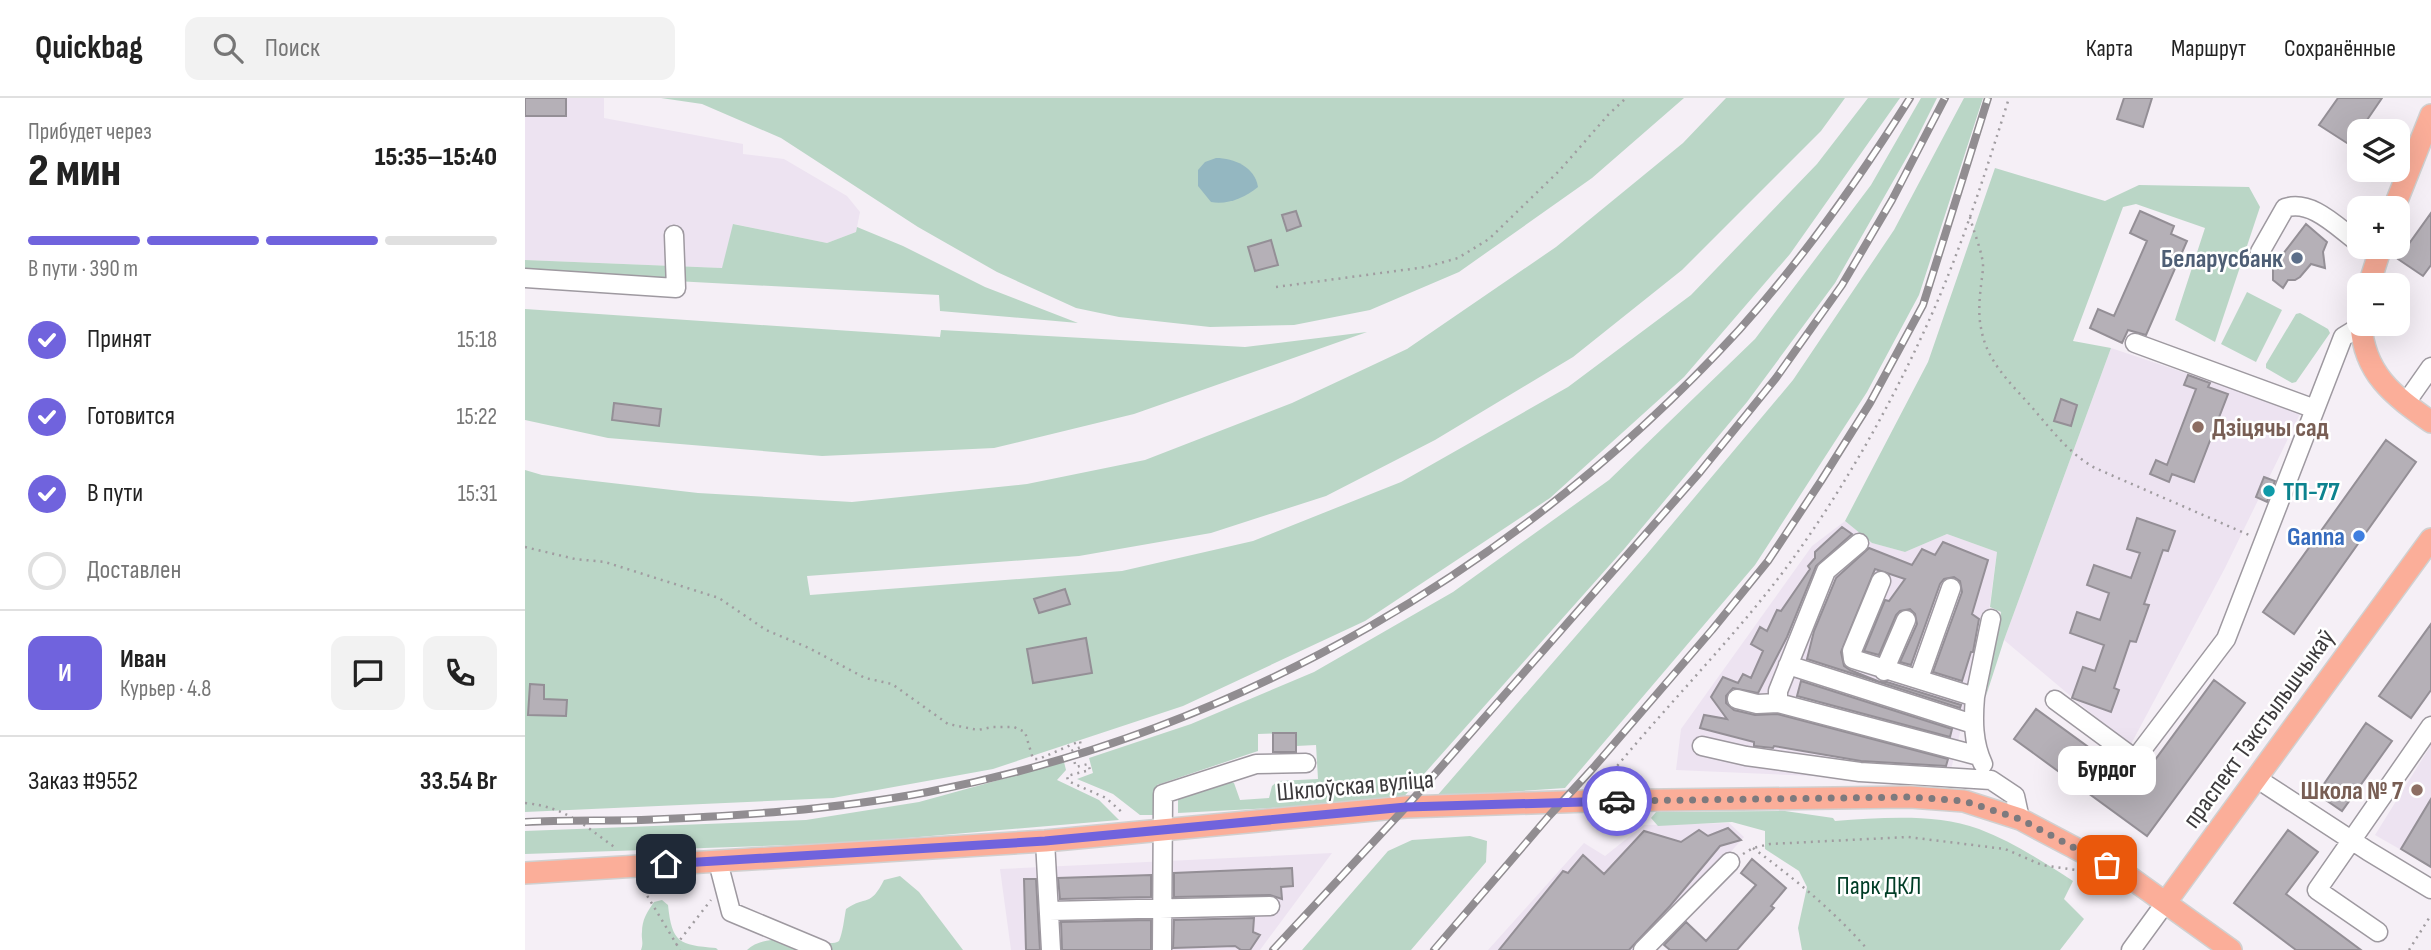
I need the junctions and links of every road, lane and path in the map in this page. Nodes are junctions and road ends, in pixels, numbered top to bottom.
1 (1626, 98) edge
2 (2008, 98) edge
3 (2431, 115) edge
4 (2399, 196) edge
5 (1969, 216) junction
6 (674, 235) dead end
7 (2347, 235) edge
8 (2260, 252) dead end
9 (525, 278) edge
10 (1276, 287) dead end
11 (2347, 334) edge
12 (2363, 336) edge
13 (2135, 343) dead end
14 (2431, 367) edge
15 (2405, 404) junction
16 (2315, 409) junction
17 (2431, 422) edge
18 (2431, 539) edge
19 (1859, 542) dead end
20 (2265, 542) junction
21 (525, 547) edge
22 (1881, 581) dead end
23 (1951, 589) dead end
24 (1906, 620) dead end
25 (1991, 620) dead end
26 (1788, 665) junction
27 (1884, 670) junction
28 (1919, 678) junction
29 (1975, 697) junction
30 (1737, 699) dead end
31 (2055, 700) dead end
32 (1778, 704) junction
33 (1973, 724) junction
34 (2431, 726) edge
35 (1702, 746) dead end
36 (1979, 756) junction
37 (1306, 763) dead end
38 (2256, 778) junction
39 (1991, 780) junction
40 (1589, 801) junction
41 (525, 803) edge
42 (2020, 819) junction
43 (1161, 830) junction
44 (1133, 832) junction
45 (2351, 840) junction
46 (1045, 841) junction
47 (1753, 848) junction
48 (718, 862) junction
49 (1730, 862) joint
50 (638, 870) junction
51 (2076, 870) dead end
52 (525, 873) edge
53 (724, 883) junction
54 (2431, 889) edge
55 (2166, 902) junction
56 (1270, 906) dead end
57 (1161, 908) junction
58 (1049, 911) junction
59 (2431, 915) edge
60 (2378, 932) dead end
61 (677, 945) junction
62 (680, 950) edge
63 (822, 950) edge
64 (1051, 950) edge
65 (1162, 950) edge
66 (1644, 950) edge
67 (1868, 950) edge
68 (2131, 950) edge
69 (2231, 950) edge
70 (2409, 950) edge

1 - 10 path
2 - 5 path
3 - 4 main road
5 - 20 path
5 - 40 path
6 - 9 street
7 - 8 street
11 - 16 street
12 - 15 main road
13 - 16 street
14 - 15 street
15 - 17 main road
16 - 20 street
18 - 38 main road, праспект Тэкстыльшчыкаў
19 - 26 street
20 - 31 street
21 - 44 path
22 - 27 street
23 - 28 street
24 - 27 street
25 - 29 street
26 - 32 street
26 - 33 street
27 - 28 street
28 - 29 street
29 - 33 street
30 - 32 street
32 - 36 street
33 - 36 street
34 - 45 street
35 - 39 street
36 - 39 street
37 - 43 street
38 - 45 street
38 - 55 main road, праспект Тэкстыльшчыкаў
39 - 42 street
40 - 42 main road, Шклоўская вуліца
40 - 43 main road, Шклоўская вуліца
41 - 50 path
42 - 55 main road, Шклоўская вуліца
43 - 44 main road, Шклоўская вуліца
43 - 57 street
44 - 46 main road, Шклоўская вуліца
45 - 54 street
45 - 60 street
46 - 48 main road, Шклоўская вуліца
46 - 58 street
47 - 49 path
47 - 51 path
47 - 67 path
48 - 50 main road, Шклоўская вуліца
48 - 53 street
49 - 66 street
50 - 52 main road, Шклоўская вуліца
50 - 61 path
53 - 61 path
53 - 63 street
55 - 68 street, праспект Тэкстыльшчыкаў
55 - 69 main road, Шклоўская вуліца
56 - 57 street
57 - 58 street
57 - 65 street
58 - 64 street
59 - 70 path
61 - 62 path

